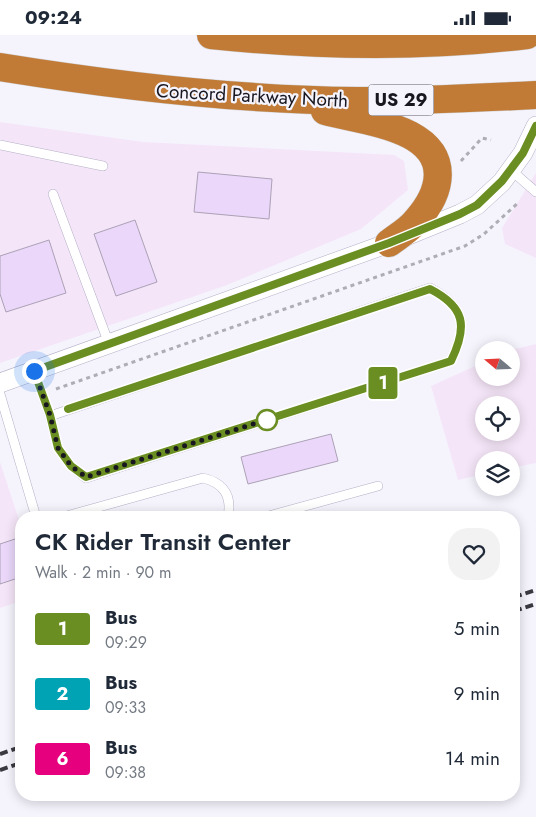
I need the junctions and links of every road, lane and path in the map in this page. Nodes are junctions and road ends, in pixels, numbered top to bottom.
1 (211, 35) edge
2 (527, 35) edge
3 (0, 67) edge
4 (536, 95) edge
5 (265, 97) junction
6 (536, 126) edge
7 (491, 140) dead end
8 (0, 145) edge
9 (461, 161) dead end
10 (103, 166) dead end
11 (512, 171) junction
12 (536, 192) edge
13 (54, 194) dead end
14 (519, 202) dead end
15 (389, 243) junction
16 (109, 344) junction
17 (34, 371) junction
18 (0, 383) edge
19 (56, 390) dead end
20 (0, 394) edge
21 (50, 415) junction
22 (378, 486) dead end
23 (34, 511) edge
24 (85, 511) edge
25 (228, 511) edge
26 (287, 511) edge

1 - 2 highway
3 - 5 highway, Concord Parkway North / US 29
4 - 5 highway, Concord Parkway North / US 29
5 - 15 highway
6 - 11 street
7 - 9 path
8 - 10 lane
11 - 12 lane
11 - 15 street
13 - 16 lane
14 - 19 path
15 - 16 street
16 - 17 street
17 - 18 street
17 - 21 lane
20 - 23 lane
21 - 21 lane
22 - 26 lane
24 - 25 lane

